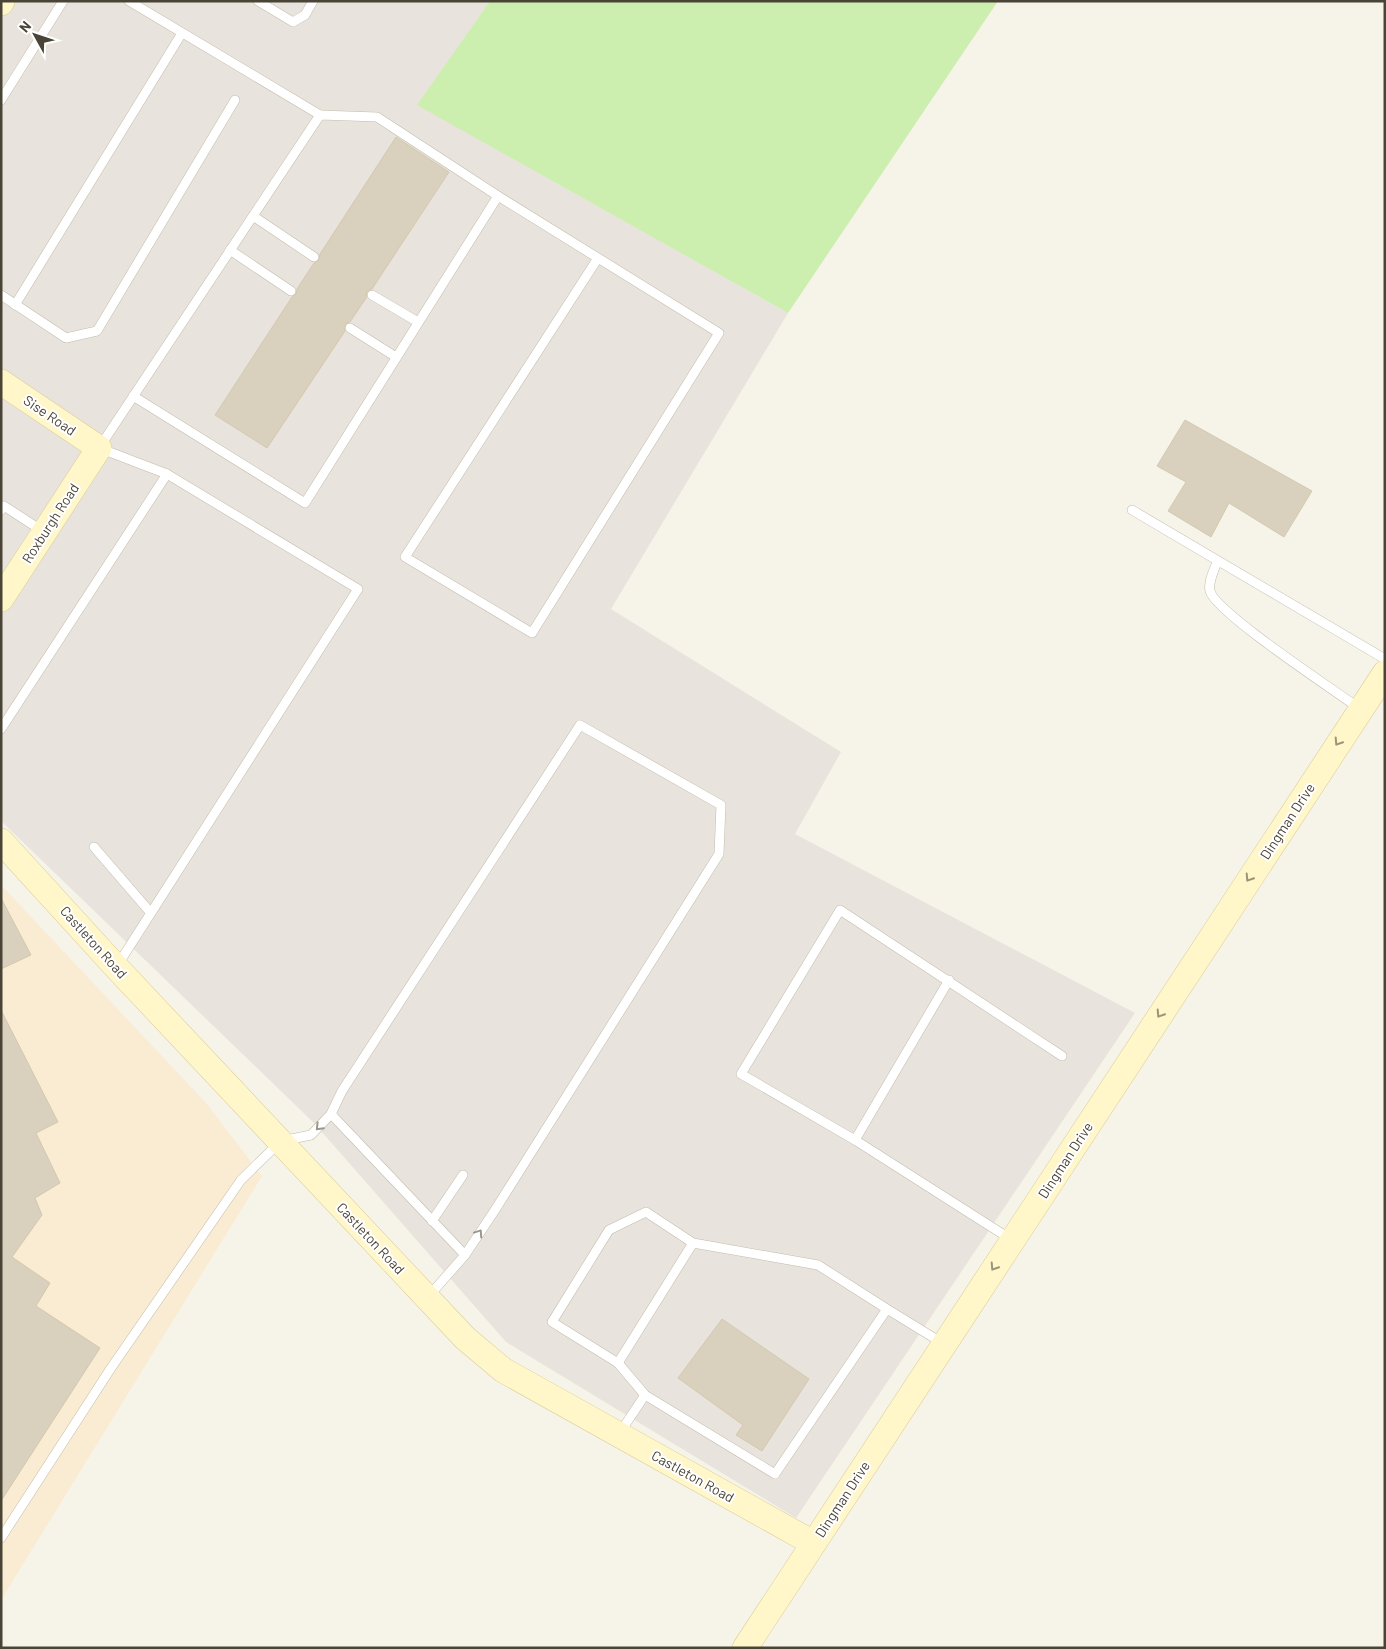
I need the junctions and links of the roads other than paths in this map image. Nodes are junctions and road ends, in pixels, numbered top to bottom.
1 (63, 1) edge
2 (129, 1) edge
3 (258, 1) edge
4 (313, 1) edge
5 (182, 32) junction
6 (1, 100) edge
7 (235, 100) dead end
8 (320, 114) junction
9 (498, 196) junction
10 (253, 216) junction
11 (230, 250) junction
12 (314, 256) dead end
13 (598, 258) junction
14 (291, 291) dead end
15 (1, 295) edge
16 (372, 295) dead end
17 (15, 304) junction
18 (418, 322) junction
19 (350, 328) dead end
20 (396, 357) junction
21 (1, 382) edge
22 (133, 396) junction
23 (99, 448) junction
24 (167, 474) junction
25 (1, 510) edge
26 (1132, 510) dead end
27 (44, 532) junction
28 (1217, 562) junction
29 (1, 599) edge
30 (1385, 659) edge
31 (1385, 673) edge
32 (1360, 709) junction
33 (1, 729) edge
34 (1, 841) edge
35 (94, 847) dead end
36 (150, 912) junction
37 (116, 967) junction
38 (949, 980) junction
39 (1062, 1056) dead end
40 (331, 1114) junction
41 (855, 1140) junction
42 (281, 1141) junction
43 (462, 1175) dead end
44 (432, 1221) junction
45 (1012, 1240) junction
46 (692, 1243) junction
47 (465, 1255) junction
48 (427, 1298) junction
49 (887, 1309) junction
50 (944, 1344) junction
51 (618, 1362) junction
52 (645, 1395) junction
53 (619, 1434) junction
54 (1, 1538) edge
55 (813, 1543) junction
56 (745, 1648) edge

1 - 6 lane
2 - 5 lane
3 - 4 lane
5 - 8 lane
5 - 17 lane
7 - 17 lane
8 - 9 lane
8 - 10 lane
9 - 13 lane
9 - 18 lane
10 - 11 lane
10 - 12 lane
11 - 14 lane
11 - 22 lane
13 - 13 lane
15 - 17 lane
16 - 18 lane
18 - 20 lane
19 - 20 lane
20 - 22 lane
21 - 23 street, Sise Road
22 - 23 lane
23 - 24 lane
23 - 27 street, Roxburgh Road
24 - 33 lane
24 - 36 lane
25 - 27 lane
26 - 28 lane
27 - 29 street, Roxburgh Road
28 - 30 lane
28 - 32 lane
31 - 32 street, Dingman Drive
32 -> 45 street, Dingman Drive
34 - 37 street, Castleton Road
35 - 36 lane
36 - 37 lane
37 - 42 street, Castleton Road
38 - 39 lane
38 - 41 lane
38 - 41 lane
40 -> 42 lane
40 - 44 lane
47 -> 40 lane
41 - 45 lane
42 - 48 street, Castleton Road
42 - 54 lane
43 - 44 lane
44 - 47 lane
45 -> 50 street, Dingman Drive
46 - 49 lane
46 - 51 lane
46 - 51 lane
47 - 48 lane
48 - 53 street, Castleton Road
49 - 50 lane
49 - 52 lane
50 - 55 street, Dingman Drive
51 - 52 lane
52 - 53 lane
53 - 55 street, Castleton Road
55 - 56 street, Dingman Drive

